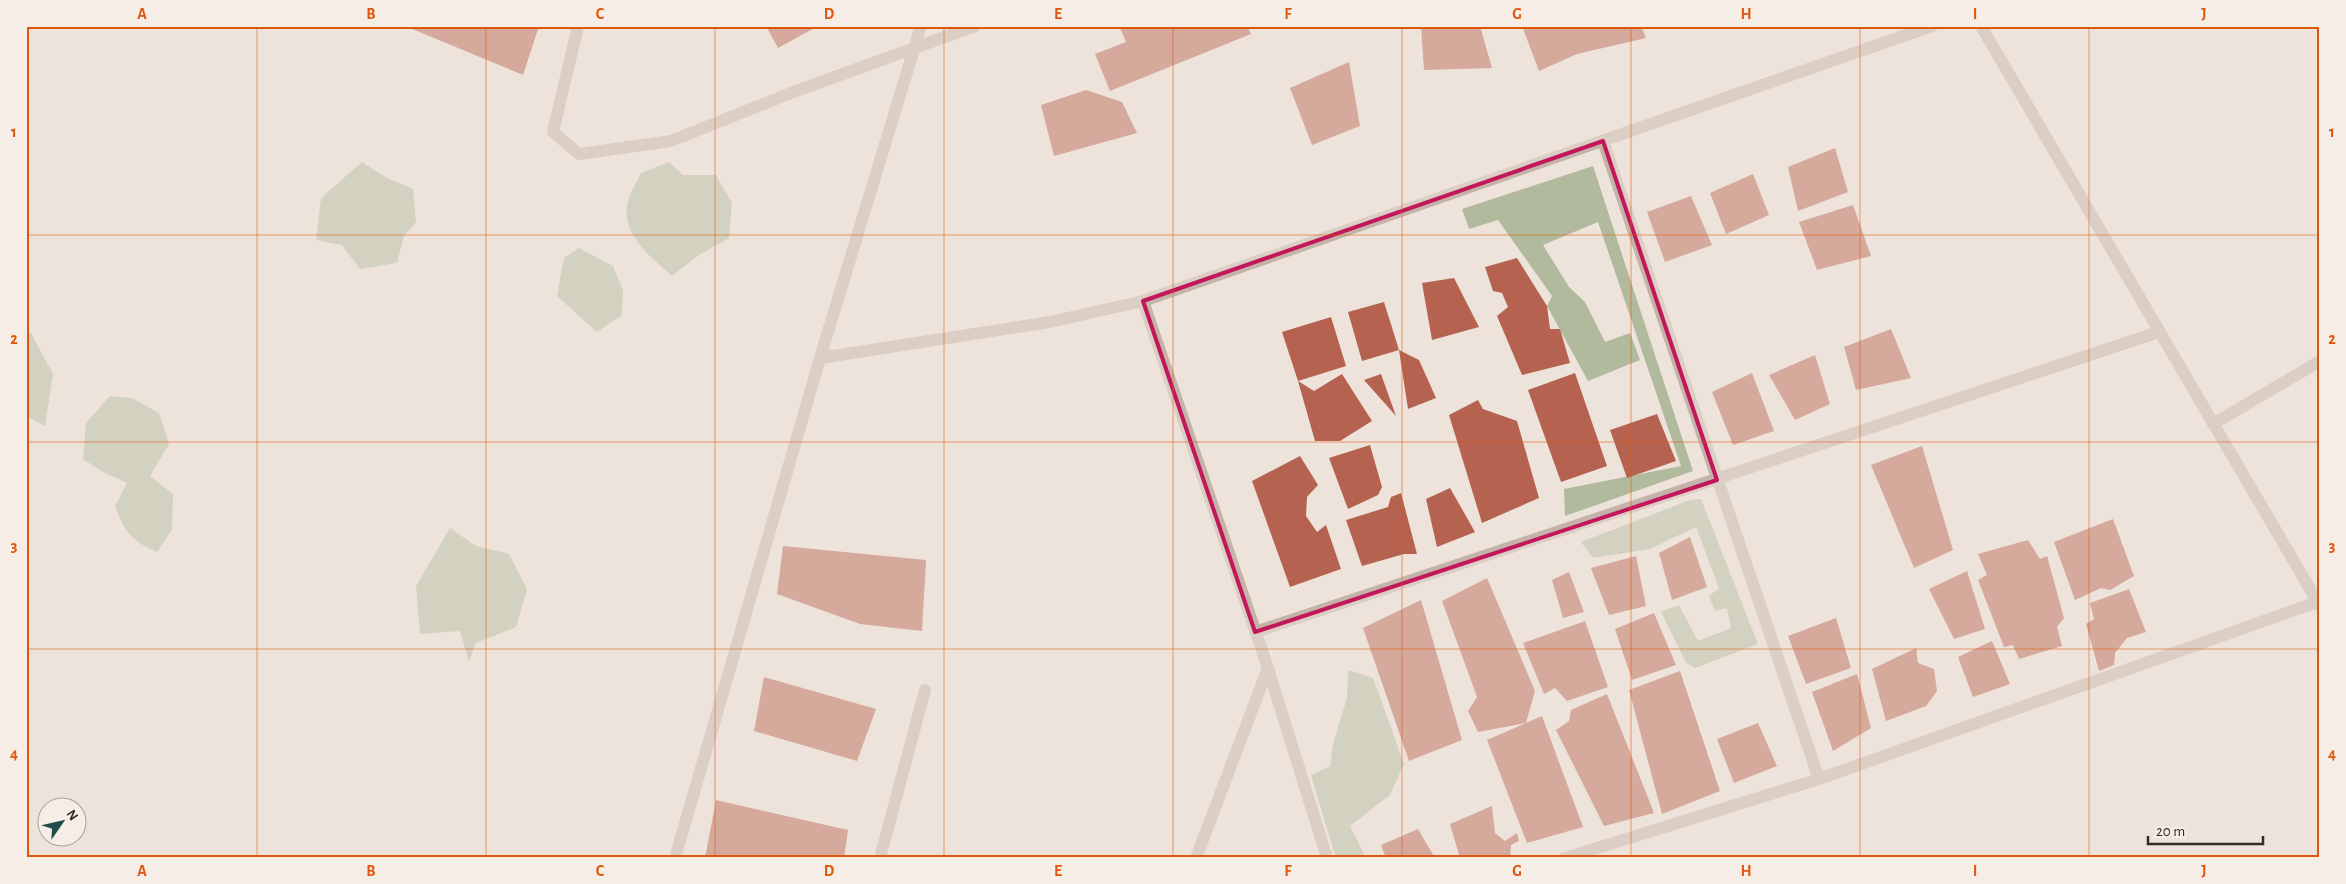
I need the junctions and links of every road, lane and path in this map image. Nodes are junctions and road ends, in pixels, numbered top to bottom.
1 (578, 26) edge
2 (921, 26) edge
3 (975, 26) edge
4 (1932, 26) edge
5 (1980, 26) edge
6 (913, 49) junction
7 (1603, 141) junction
8 (1143, 301) junction
9 (2160, 332) junction
10 (820, 358) junction
11 (2320, 361) edge
12 (2213, 424) junction
13 (1717, 480) junction
14 (2318, 604) edge
15 (1255, 632) junction
16 (1268, 668) junction
17 (925, 690) dead end
18 (1819, 779) junction
19 (675, 858) edge
20 (880, 858) edge
21 (1196, 858) edge
22 (1326, 858) edge
23 (1565, 858) edge

1 - 6 street
2 - 6 street
3 - 6 street
4 - 7 street
5 - 9 street
6 - 10 street
7 - 8 street
7 - 13 street
8 - 10 street
8 - 15 street
9 - 12 street
9 - 13 street
10 - 19 street
11 - 12 street
12 - 14 street
13 - 15 street
13 - 18 street
14 - 18 street
15 - 16 street
16 - 21 street
16 - 22 street
17 - 20 street
18 - 23 street

